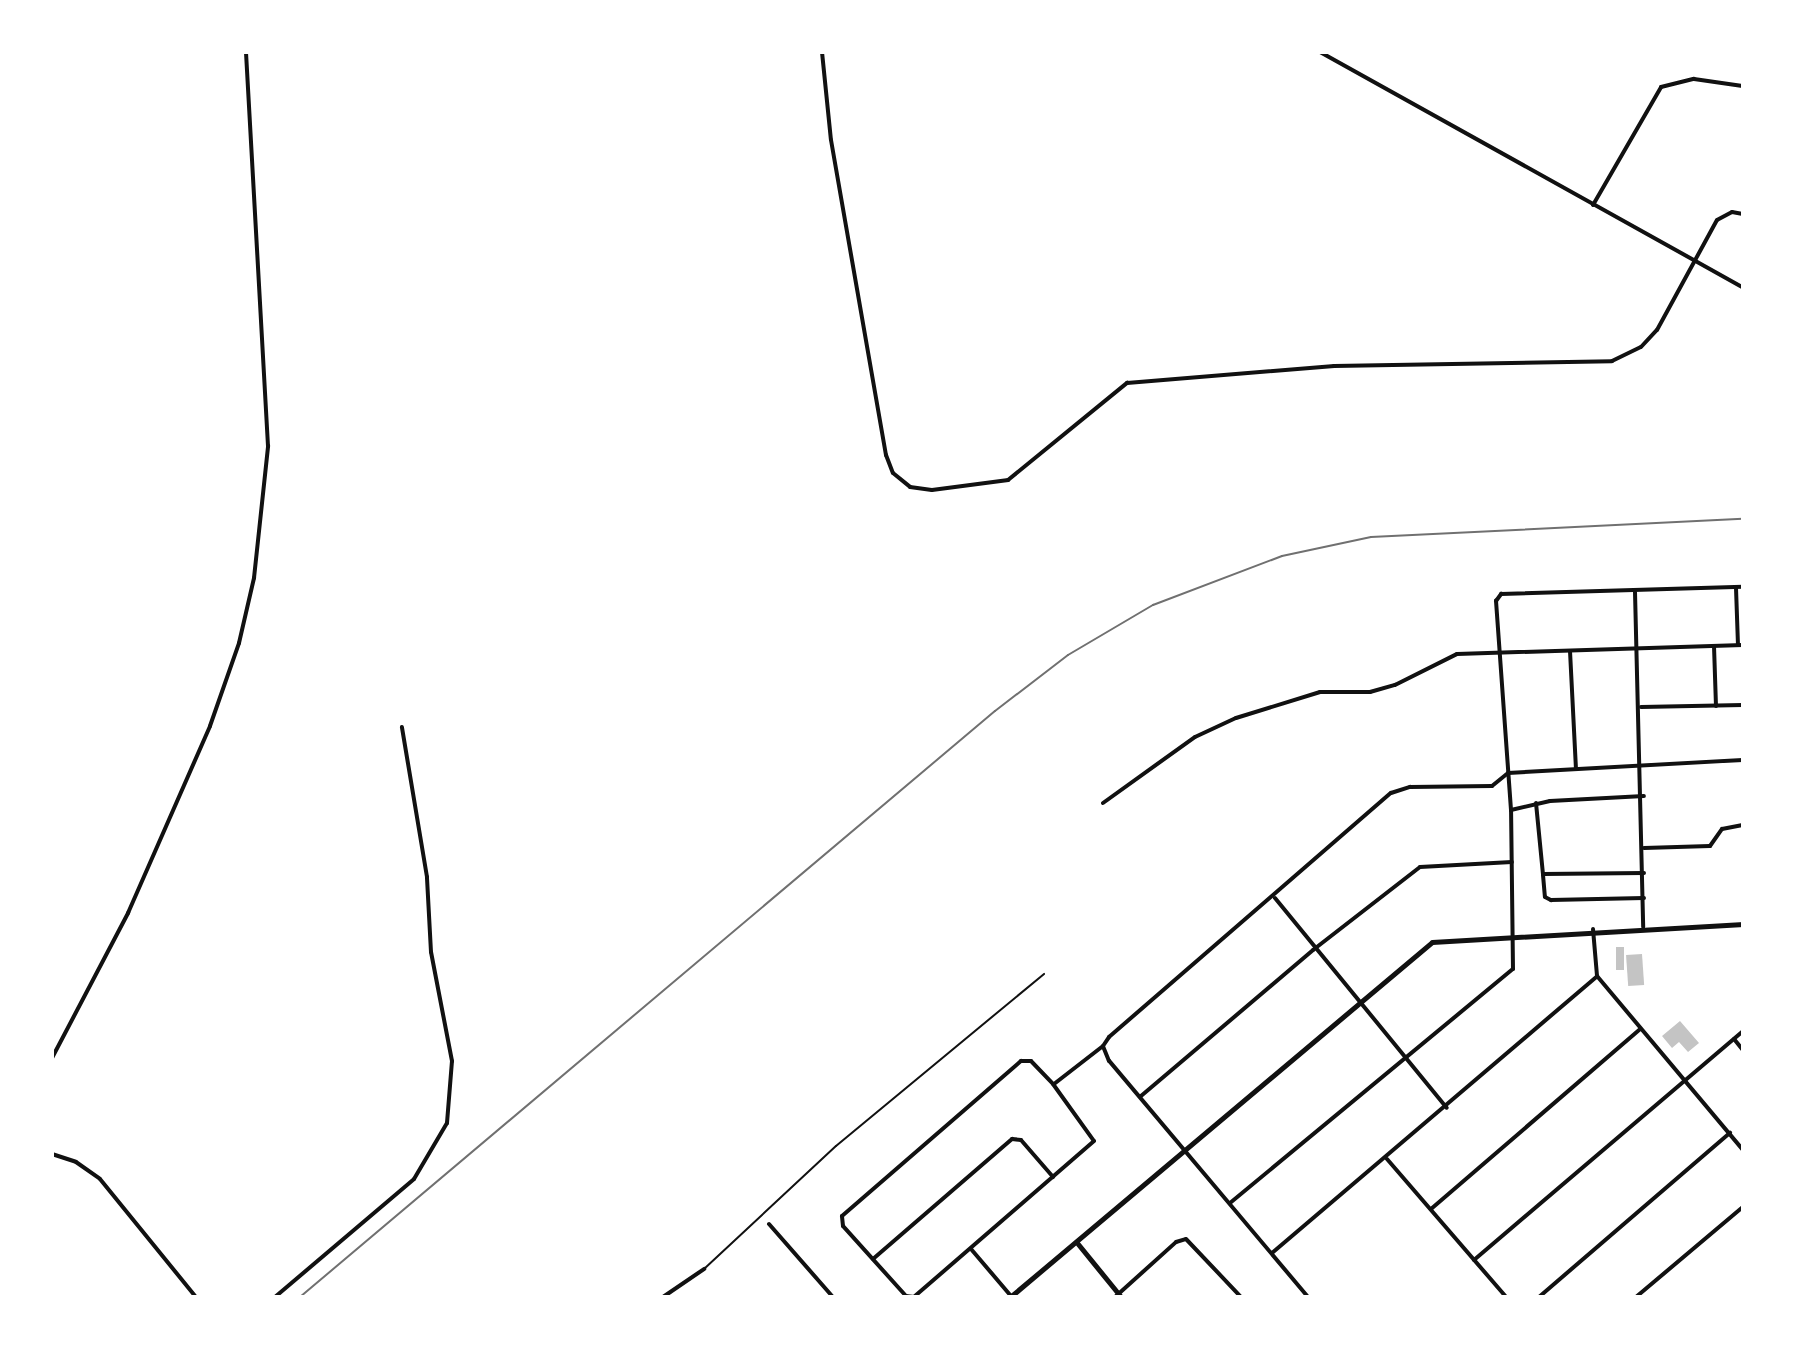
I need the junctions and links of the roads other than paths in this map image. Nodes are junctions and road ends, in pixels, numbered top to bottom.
1 (246, 52) edge
2 (822, 52) edge
3 (1320, 52) edge
4 (1743, 86) edge
5 (1593, 205) junction
6 (1743, 214) edge
7 (1693, 261) junction
8 (1743, 287) edge
9 (1736, 587) junction
10 (1743, 587) edge
11 (1635, 592) junction
12 (1741, 645) edge
13 (1714, 646) junction
14 (1637, 649) junction
15 (1570, 650) junction
16 (1501, 651) junction
17 (1743, 705) edge
18 (1716, 706) junction
19 (1640, 707) junction
20 (402, 727) dead end
21 (1743, 760) edge
22 (1643, 766) junction
23 (1576, 768) junction
24 (1508, 773) junction
25 (1644, 796) junction
26 (1103, 803) dead end
27 (1536, 803) junction
28 (1511, 810) junction
29 (1743, 825) edge
30 (1644, 848) junction
31 (1512, 862) junction
32 (1644, 873) junction
33 (1543, 874) junction
34 (1275, 898) junction
35 (1644, 898) junction
36 (1743, 924) edge
37 (1643, 927) junction
38 (1593, 929) junction
39 (1515, 934) junction
40 (1313, 950) junction
41 (1044, 974) dead end
42 (1597, 976) junction
43 (1359, 1004) junction
44 (1640, 1029) junction
45 (1743, 1031) edge
46 (1734, 1039) junction
47 (1103, 1046) junction
48 (1743, 1050) edge
49 (1404, 1057) junction
50 (52, 1058) edge
51 (1684, 1081) junction
52 (1053, 1084) junction
53 (1140, 1097) junction
54 (1447, 1108) junction
55 (1730, 1133) junction
56 (1743, 1150) edge
57 (1186, 1152) junction
58 (52, 1154) edge
59 (1387, 1159) junction
60 (1053, 1177) junction
61 (1230, 1203) junction
62 (1743, 1207) edge
63 (1431, 1209) junction
64 (769, 1224) dead end
65 (1078, 1244) junction
66 (971, 1249) junction
67 (1272, 1253) junction
68 (873, 1259) junction
69 (1474, 1260) junction
70 (704, 1269) joint
71 (1118, 1296) edge
72 (196, 1297) edge
73 (275, 1297) edge
74 (663, 1297) edge
75 (833, 1297) edge
76 (1011, 1297) edge
77 (1241, 1297) edge
78 (1308, 1297) edge
79 (1506, 1297) edge
80 (1539, 1297) edge
81 (1636, 1297) edge

1 - 50 street
2 - 7 street
3 - 5 street
4 - 5 street
5 - 7 street
6 - 7 street
7 - 8 street
9 - 10 street
9 - 11 street
9 - 12 street
11 - 14 street
11 - 16 street
12 - 13 street
13 - 14 street
13 - 18 street
14 - 15 street
14 - 19 street
15 - 16 street
15 - 23 street
16 - 24 street
16 - 26 street
17 - 18 street
18 - 19 street
19 - 22 street
20 - 73 street
21 - 22 street
22 - 23 street
22 - 25 street
23 - 24 street
24 - 28 street
24 - 34 street
25 - 27 street
25 - 30 street
27 - 28 street
27 - 33 street
28 - 31 street
29 - 30 street
30 - 32 street
31 - 39 street
31 - 40 street
32 - 33 street
32 - 35 street
33 - 35 street
34 - 40 street
34 - 47 street
35 - 37 street
36 - 37 street
37 - 38 street
38 - 39 street
38 - 42 street
39 - 43 street
39 - 49 street
40 - 43 street
40 - 53 street
41 - 70 lane
42 - 44 street
42 - 54 street
43 - 49 street
43 - 57 street
44 - 51 street
44 - 63 street
45 - 46 street
46 - 48 street
46 - 51 street
47 - 52 street
47 - 53 street
49 - 54 street
49 - 61 street
51 - 55 street
51 - 69 street
52 - 60 street
52 - 68 street
53 - 57 street
54 - 59 street
55 - 56 street
55 - 80 street
57 - 61 street
57 - 65 street
58 - 72 street
59 - 63 street
59 - 67 street
60 - 66 street
60 - 68 street
61 - 67 street
62 - 81 street
63 - 69 street
64 - 75 street
65 - 71 street
65 - 76 street
66 - 68 street
66 - 76 street
67 - 78 street
69 - 79 street
70 - 74 street
71 - 77 street

